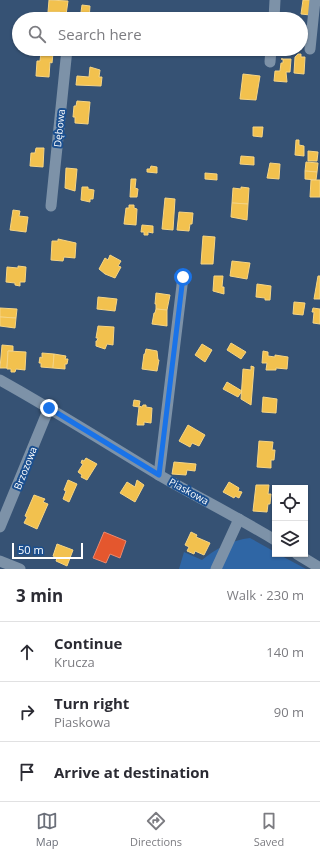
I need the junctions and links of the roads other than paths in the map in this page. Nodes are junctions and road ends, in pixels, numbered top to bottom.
1 (275, 0) edge
2 (315, 0) edge
3 (274, 12) edge
4 (310, 49) dead end
5 (65, 56) edge
6 (270, 56) edge
7 (270, 62) dead end
8 (51, 206) dead end
9 (183, 277) dead end
10 (0, 380) edge
11 (49, 408) junction
12 (159, 475) junction
13 (239, 519) junction
14 (0, 527) edge
15 (272, 538) edge
16 (303, 557) edge
17 (0, 561) edge
18 (320, 568) edge
19 (20, 569) edge
20 (216, 569) edge

1 - 3 street
2 - 4 street
5 - 8 street, Dębowa
6 - 7 street
9 - 12 street
10 - 11 street, Piaskowa
11 - 12 street, Piaskowa
11 - 14 street, Brzozowa
12 - 13 street, Piaskowa
13 - 15 street, Piaskowa
13 - 20 street
16 - 18 street
17 - 19 street

